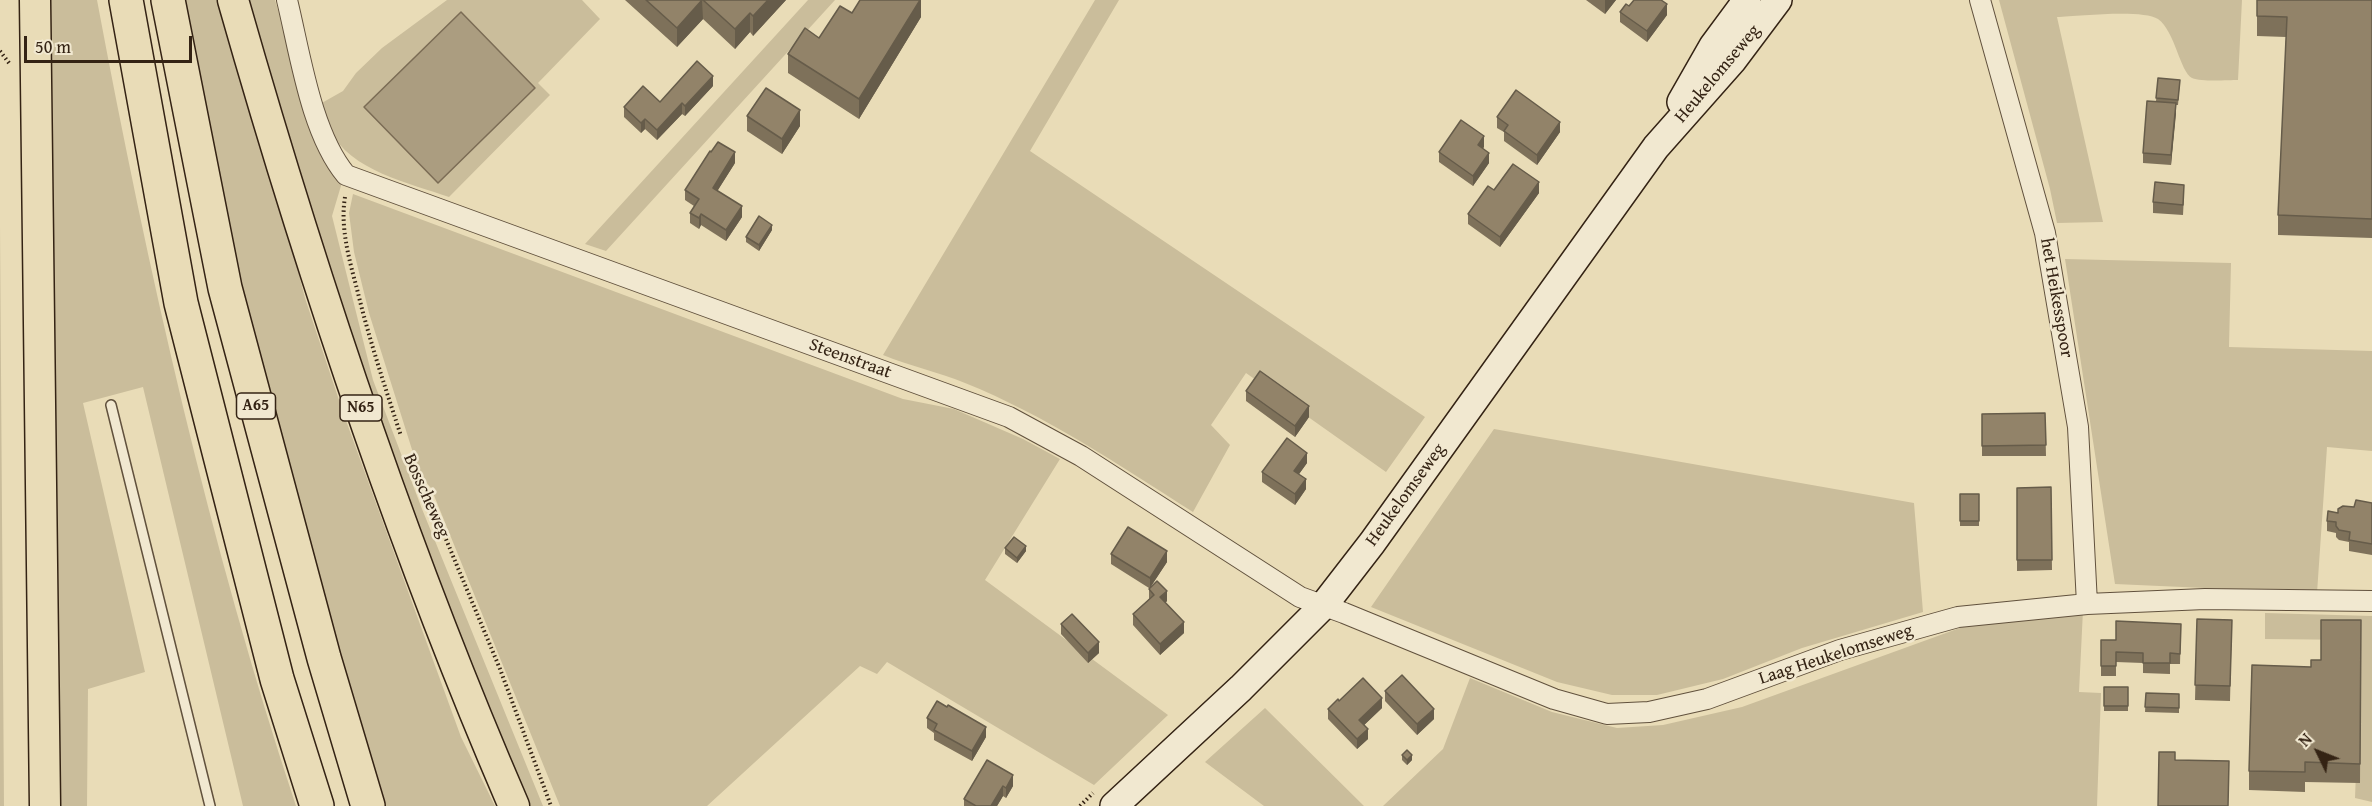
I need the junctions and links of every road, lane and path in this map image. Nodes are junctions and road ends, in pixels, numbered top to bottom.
1 (35, 0) edge
2 (126, 0) edge
3 (168, 0) edge
4 (233, 0) edge
5 (287, 0) edge
6 (1746, 0) edge
7 (1778, 0) edge
8 (1980, 0) edge
9 (1656, 147) junction
10 (347, 175) junction
11 (111, 405) dead end
12 (401, 439) dead end
13 (405, 448) dead end
14 (2372, 601) edge
15 (2087, 604) junction
16 (1324, 605) junction
17 (45, 806) edge
18 (210, 806) edge
19 (317, 806) edge
20 (368, 806) edge
21 (514, 806) edge
22 (551, 806) edge
23 (1114, 806) edge

1 - 17 main road
2 - 19 highway, A65
3 - 20 highway, A65
4 - 21 main road, N65
5 - 10 street
6 - 9 street, Heukelomseweg
7 - 9 street, Heukelomseweg
8 - 15 street, het Heikesspoor
9 - 16 street, Heukelomseweg
10 - 12 path, Bosscheweg
10 - 16 street, Steenstraat
11 - 18 lane
13 - 22 path, Bosscheweg
14 - 15 street, Laag Heukelomseweg
15 - 16 street, Laag Heukelomseweg
16 - 23 street, Heukelomseweg

